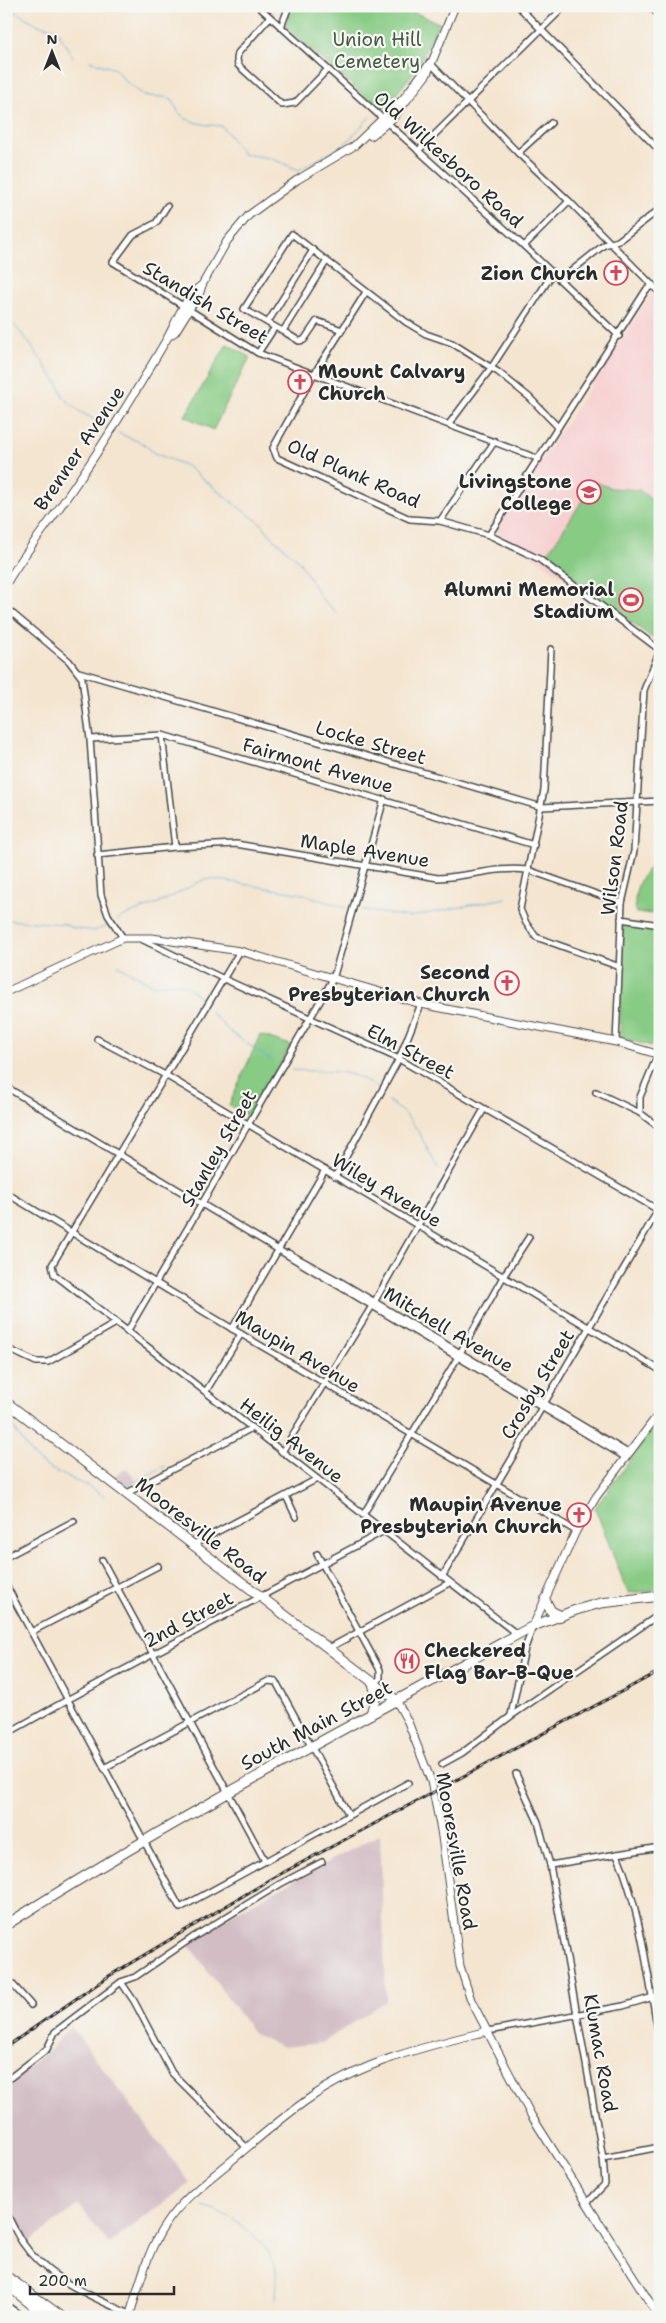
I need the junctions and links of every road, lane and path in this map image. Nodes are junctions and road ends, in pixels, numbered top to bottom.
1 (258, 6) edge
2 (288, 6) edge
3 (454, 6) edge
4 (518, 6) edge
5 (565, 6) edge
6 (650, 6) edge
7 (660, 16) edge
8 (269, 18) junction
9 (280, 27) junction
10 (540, 29) junction
11 (430, 64) junction
12 (327, 70) junction
13 (468, 101) junction
14 (385, 121) junction
15 (550, 123) dead end
16 (418, 151) junction
17 (660, 151) edge
18 (518, 154) junction
19 (569, 201) junction
20 (167, 206) dead end
21 (660, 209) edge
22 (611, 244) junction
23 (524, 246) junction
24 (313, 250) junction
25 (326, 262) junction
26 (553, 273) junction
27 (560, 280) junction
28 (652, 285) junction
29 (366, 292) junction
30 (660, 293) edge
31 (186, 309) junction
32 (268, 322) junction
33 (275, 327) junction
34 (342, 330) junction
35 (283, 331) junction
36 (618, 336) junction
37 (258, 353) junction
38 (491, 368) junction
39 (314, 374) junction
40 (449, 424) junction
41 (558, 427) junction
42 (494, 441) junction
43 (539, 459) junction
44 (440, 521) junction
45 (489, 535) junction
46 (8, 576) edge
47 (6, 584) edge
48 (6, 608) edge
49 (551, 649) dead end
50 (660, 650) edge
51 (78, 672) junction
52 (162, 735) junction
53 (90, 739) junction
54 (384, 799) junction
55 (636, 802) junction
56 (660, 802) edge
57 (542, 807) junction
58 (534, 845) junction
59 (175, 847) junction
60 (97, 855) junction
61 (367, 866) junction
62 (528, 870) junction
63 (622, 902) junction
64 (621, 918) junction
65 (660, 925) edge
66 (123, 938) junction
67 (137, 938) junction
68 (240, 951) junction
69 (620, 966) junction
70 (224, 979) junction
71 (333, 979) junction
72 (6, 992) edge
73 (422, 1004) junction
74 (310, 1018) junction
75 (97, 1039) dead end
76 (616, 1042) junction
77 (659, 1054) edge
78 (400, 1059) junction
79 (164, 1075) junction
80 (6, 1087) edge
81 (596, 1092) dead end
82 (484, 1109) junction
83 (640, 1113) junction
84 (249, 1125) junction
85 (660, 1128) edge
86 (120, 1154) junction
87 (325, 1170) junction
88 (336, 1177) junction
89 (6, 1193) edge
90 (202, 1205) junction
91 (659, 1210) edge
92 (419, 1226) junction
93 (72, 1232) junction
94 (529, 1237) dead end
95 (278, 1250) junction
96 (503, 1277) junction
97 (157, 1283) junction
98 (6, 1301) edge
99 (373, 1304) junction
100 (6, 1318) edge
101 (116, 1323) junction
102 (589, 1327) junction
103 (232, 1329) junction
104 (127, 1332) junction
105 (241, 1334) junction
106 (6, 1348) edge
107 (459, 1355) junction
108 (660, 1370) edge
109 (325, 1384) junction
110 (206, 1392) junction
111 (6, 1402) edge
112 (542, 1405) junction
113 (660, 1412) edge
114 (252, 1428) junction
115 (410, 1435) junction
116 (282, 1452) junction
117 (627, 1455) junction
118 (318, 1480) junction
119 (496, 1485) junction
120 (127, 1493) junction
121 (286, 1496) junction
122 (363, 1515) junction
123 (296, 1517) dead end
124 (74, 1521) dead end
125 (384, 1531) junction
126 (576, 1531) junction
127 (194, 1544) junction
128 (317, 1554) dead end
129 (6, 1557) edge
130 (102, 1560) dead end
131 (322, 1564) junction
132 (158, 1566) dead end
133 (442, 1577) junction
134 (449, 1583) junction
135 (6, 1585) edge
136 (116, 1588) junction
137 (261, 1596) junction
138 (660, 1596) edge
139 (545, 1600) junction
140 (660, 1614) edge
141 (561, 1616) junction
142 (533, 1626) junction
143 (359, 1631) junction
144 (31, 1632) junction
145 (518, 1635) junction
146 (328, 1648) junction
147 (152, 1655) junction
148 (374, 1683) junction
149 (67, 1700) junction
150 (396, 1700) junction
151 (370, 1714) junction
152 (511, 1716) junction
153 (189, 1723) junction
154 (6, 1734) edge
155 (310, 1746) junction
156 (442, 1764) dead end
157 (104, 1768) junction
158 (516, 1774) dead end
159 (408, 1783) dead end
160 (226, 1792) junction
161 (349, 1815) junction
162 (142, 1840) junction
163 (660, 1847) edge
164 (617, 1854) junction
165 (264, 1861) junction
166 (322, 1862) dead end
167 (550, 1866) junction
168 (6, 1925) edge
169 (6, 1977) edge
170 (121, 1982) junction
171 (660, 1995) edge
172 (652, 1998) junction
173 (31, 2005) dead end
174 (577, 2015) junction
175 (488, 2031) junction
176 (660, 2042) edge
177 (6, 2080) edge
178 (660, 2147) edge
179 (247, 2148) junction
180 (603, 2158) junction
181 (588, 2202) junction
182 (6, 2212) edge
183 (6, 2276) edge
184 (6, 2284) edge
185 (6, 2305) edge
186 (129, 2316) edge
187 (23, 2317) edge
188 (47, 2317) edge
189 (62, 2317) edge
190 (659, 2317) edge

1 - 8 street, Old Wilkesboro Road
2 - 9 street
3 - 11 street, Brenner Avenue
4 - 10 street
5 - 10 street
6 - 7 street
8 - 9 street, Old Wilkesboro Road
8 - 12 street
9 - 12 street, Old Wilkesboro Road
10 - 13 street
10 - 17 street
11 - 13 street
11 - 14 street, Brenner Avenue
12 - 14 street, Old Wilkesboro Road
13 - 16 street
13 - 18 street
14 - 16 street, Old Wilkesboro Road
14 - 31 street, Brenner Avenue
15 - 18 street
16 - 23 street, Old Wilkesboro Road
18 - 19 street
19 - 22 street
19 - 23 street
20 - 31 street, Standish Street
21 - 22 street
22 - 27 street
22 - 28 street
23 - 26 street, Old Wilkesboro Road
24 - 25 street
24 - 32 street
24 - 32 street
25 - 29 street
25 - 35 street
26 - 27 street, Old Wilkesboro Road
26 - 38 street
27 - 36 street, Old Wilkesboro Road
28 - 30 street
28 - 36 street
29 - 34 street
29 - 38 street
31 - 37 street, Standish Street
31 - 46 street, Brenner Avenue
32 - 33 street
33 - 35 street
33 - 37 street
34 - 35 street
34 - 39 street
36 - 41 street
37 - 39 street, Standish Street
38 - 40 street
38 - 41 street
39 - 40 street, Standish Street
39 - 44 street, Old Plank Road
40 - 42 street, Standish Street
41 - 43 street
42 - 43 street, Standish Street
42 - 44 street
43 - 45 street
44 - 45 street, Old Plank Road
45 - 50 street, Old Plank Road
46 - 47 street, Brenner Avenue
48 - 51 street
49 - 57 street
50 - 55 street, Wilson Road
51 - 53 street
51 - 57 street, Locke Street
52 - 53 street, Fairmont Avenue
52 - 54 street, Fairmont Avenue
52 - 59 street
53 - 60 street
54 - 58 street, Fairmont Avenue
54 - 61 street, Stanley Street
55 - 56 street, Locke Street
55 - 57 street, Locke Street
55 - 63 street, Wilson Road
57 - 58 street
58 - 62 street
59 - 60 street, Maple Avenue
59 - 61 street, Maple Avenue
60 - 66 street
61 - 62 street, Maple Avenue
61 - 71 street, Stanley Street
62 - 63 street, Maple Avenue
62 - 69 street
63 - 64 street, Wilson Road
64 - 65 street
64 - 69 street, Wilson Road
66 - 67 street
66 - 72 street
67 - 68 street
67 - 70 street, Elm Street
68 - 70 street
68 - 71 street
69 - 76 street, Wilson Road
70 - 74 street, Elm Street
70 - 79 street
71 - 73 street
71 - 74 street, Stanley Street
73 - 76 street
73 - 78 street
74 - 78 street, Elm Street
74 - 84 street, Stanley Street
75 - 79 street, Wiley Avenue
76 - 77 street
77 - 83 street
78 - 82 street, Elm Street
78 - 88 street
79 - 84 street, Wiley Avenue
79 - 86 street
80 - 86 street, Mitchell Avenue
81 - 83 street
82 - 91 street, Elm Street
82 - 92 street
83 - 85 street
84 - 87 street, Wiley Avenue
84 - 90 street, Stanley Street
86 - 90 street, Mitchell Avenue
86 - 93 street
87 - 88 street, Wiley Avenue
87 - 95 street
88 - 92 street, Wiley Avenue
89 - 93 street, Maupin Avenue
90 - 95 street, Mitchell Avenue
90 - 97 street, Stanley Street
91 - 102 street, Crosby Street
92 - 96 street, Wiley Avenue
92 - 99 street
93 - 97 street, Maupin Avenue
93 - 101 street, Heilig Avenue
94 - 96 street
95 - 99 street, Mitchell Avenue
95 - 103 street
96 - 102 street, Wiley Avenue
96 - 107 street
97 - 103 street, Maupin Avenue
97 - 104 street, Stanley Street
98 - 100 street
99 - 107 street, Mitchell Avenue
99 - 109 street
101 - 104 street, Heilig Avenue
101 - 106 street
102 - 108 street, Wiley Avenue
102 - 112 street, Crosby Street
103 - 105 street, Maupin Avenue
104 - 110 street, Heilig Avenue
105 - 109 street, Maupin Avenue
105 - 110 street
107 - 112 street, Mitchell Avenue
107 - 115 street
109 - 115 street, Maupin Avenue
109 - 116 street
110 - 114 street, Heilig Avenue
111 - 120 main road, Mooresville Road
112 - 117 street, Mitchell Avenue
112 - 119 street, Crosby Street
113 - 117 street
114 - 116 street, Heilig Avenue
114 - 120 street
115 - 119 street, Maupin Avenue
115 - 122 street
116 - 118 street, Heilig Avenue
117 - 126 street
118 - 121 street
118 - 122 street, Heilig Avenue
119 - 126 street, Maupin Avenue
119 - 133 street, Crosby Street
120 - 127 main road, Mooresville Road
121 - 123 street
121 - 127 street
122 - 125 street, Heilig Avenue
124 - 129 street
125 - 131 street, 2nd Street
125 - 133 street, Heilig Avenue
126 - 139 street
127 - 137 main road, Mooresville Road
128 - 131 street
130 - 136 street
131 - 137 street, 2nd Street
131 - 143 street
132 - 136 street
133 - 134 street, Heilig Avenue
134 - 143 street
134 - 145 street, Heilig Avenue
135 - 144 street
136 - 144 street
136 - 147 street
137 - 146 main road, Mooresville Road
137 - 147 street, 2nd Street
138 - 141 main road, South Main Street
139 - 141 main road
139 - 142 street
140 - 152 street
141 - 142 main road, South Main Street
142 - 145 main road, South Main Street
142 - 152 street
143 - 146 street
143 - 148 street
144 - 149 street
145 - 150 main road, South Main Street
146 - 148 main road, Mooresville Road
147 - 149 street, 2nd Street
147 - 153 street
148 - 150 main road, Mooresville Road
148 - 151 main road
149 - 154 street, 2nd Street
149 - 157 street
150 - 151 main road, South Main Street
150 - 175 street, Mooresville Road
151 - 155 main road, South Main Street
152 - 156 street
153 - 155 street
153 - 157 street
153 - 160 street
155 - 160 main road, South Main Street
155 - 161 street
157 - 162 street
158 - 167 street, Klumac Road
159 - 161 street
160 - 162 main road, South Main Street
160 - 165 street
161 - 165 street
162 - 165 street
162 - 168 main road, South Main Street
163 - 164 street
164 - 167 street
164 - 172 street
166 - 170 street
167 - 174 street, Klumac Road
169 - 173 street
170 - 177 street
170 - 179 street
171 - 172 street
172 - 174 street
172 - 176 street
174 - 175 street
174 - 180 street, Klumac Road
175 - 179 street
175 - 181 street, Mooresville Road
178 - 180 street
179 - 186 street
180 - 181 street, Klumac Road
181 - 190 street
182 - 186 street
183 - 189 main road
184 - 188 main road
185 - 187 street

